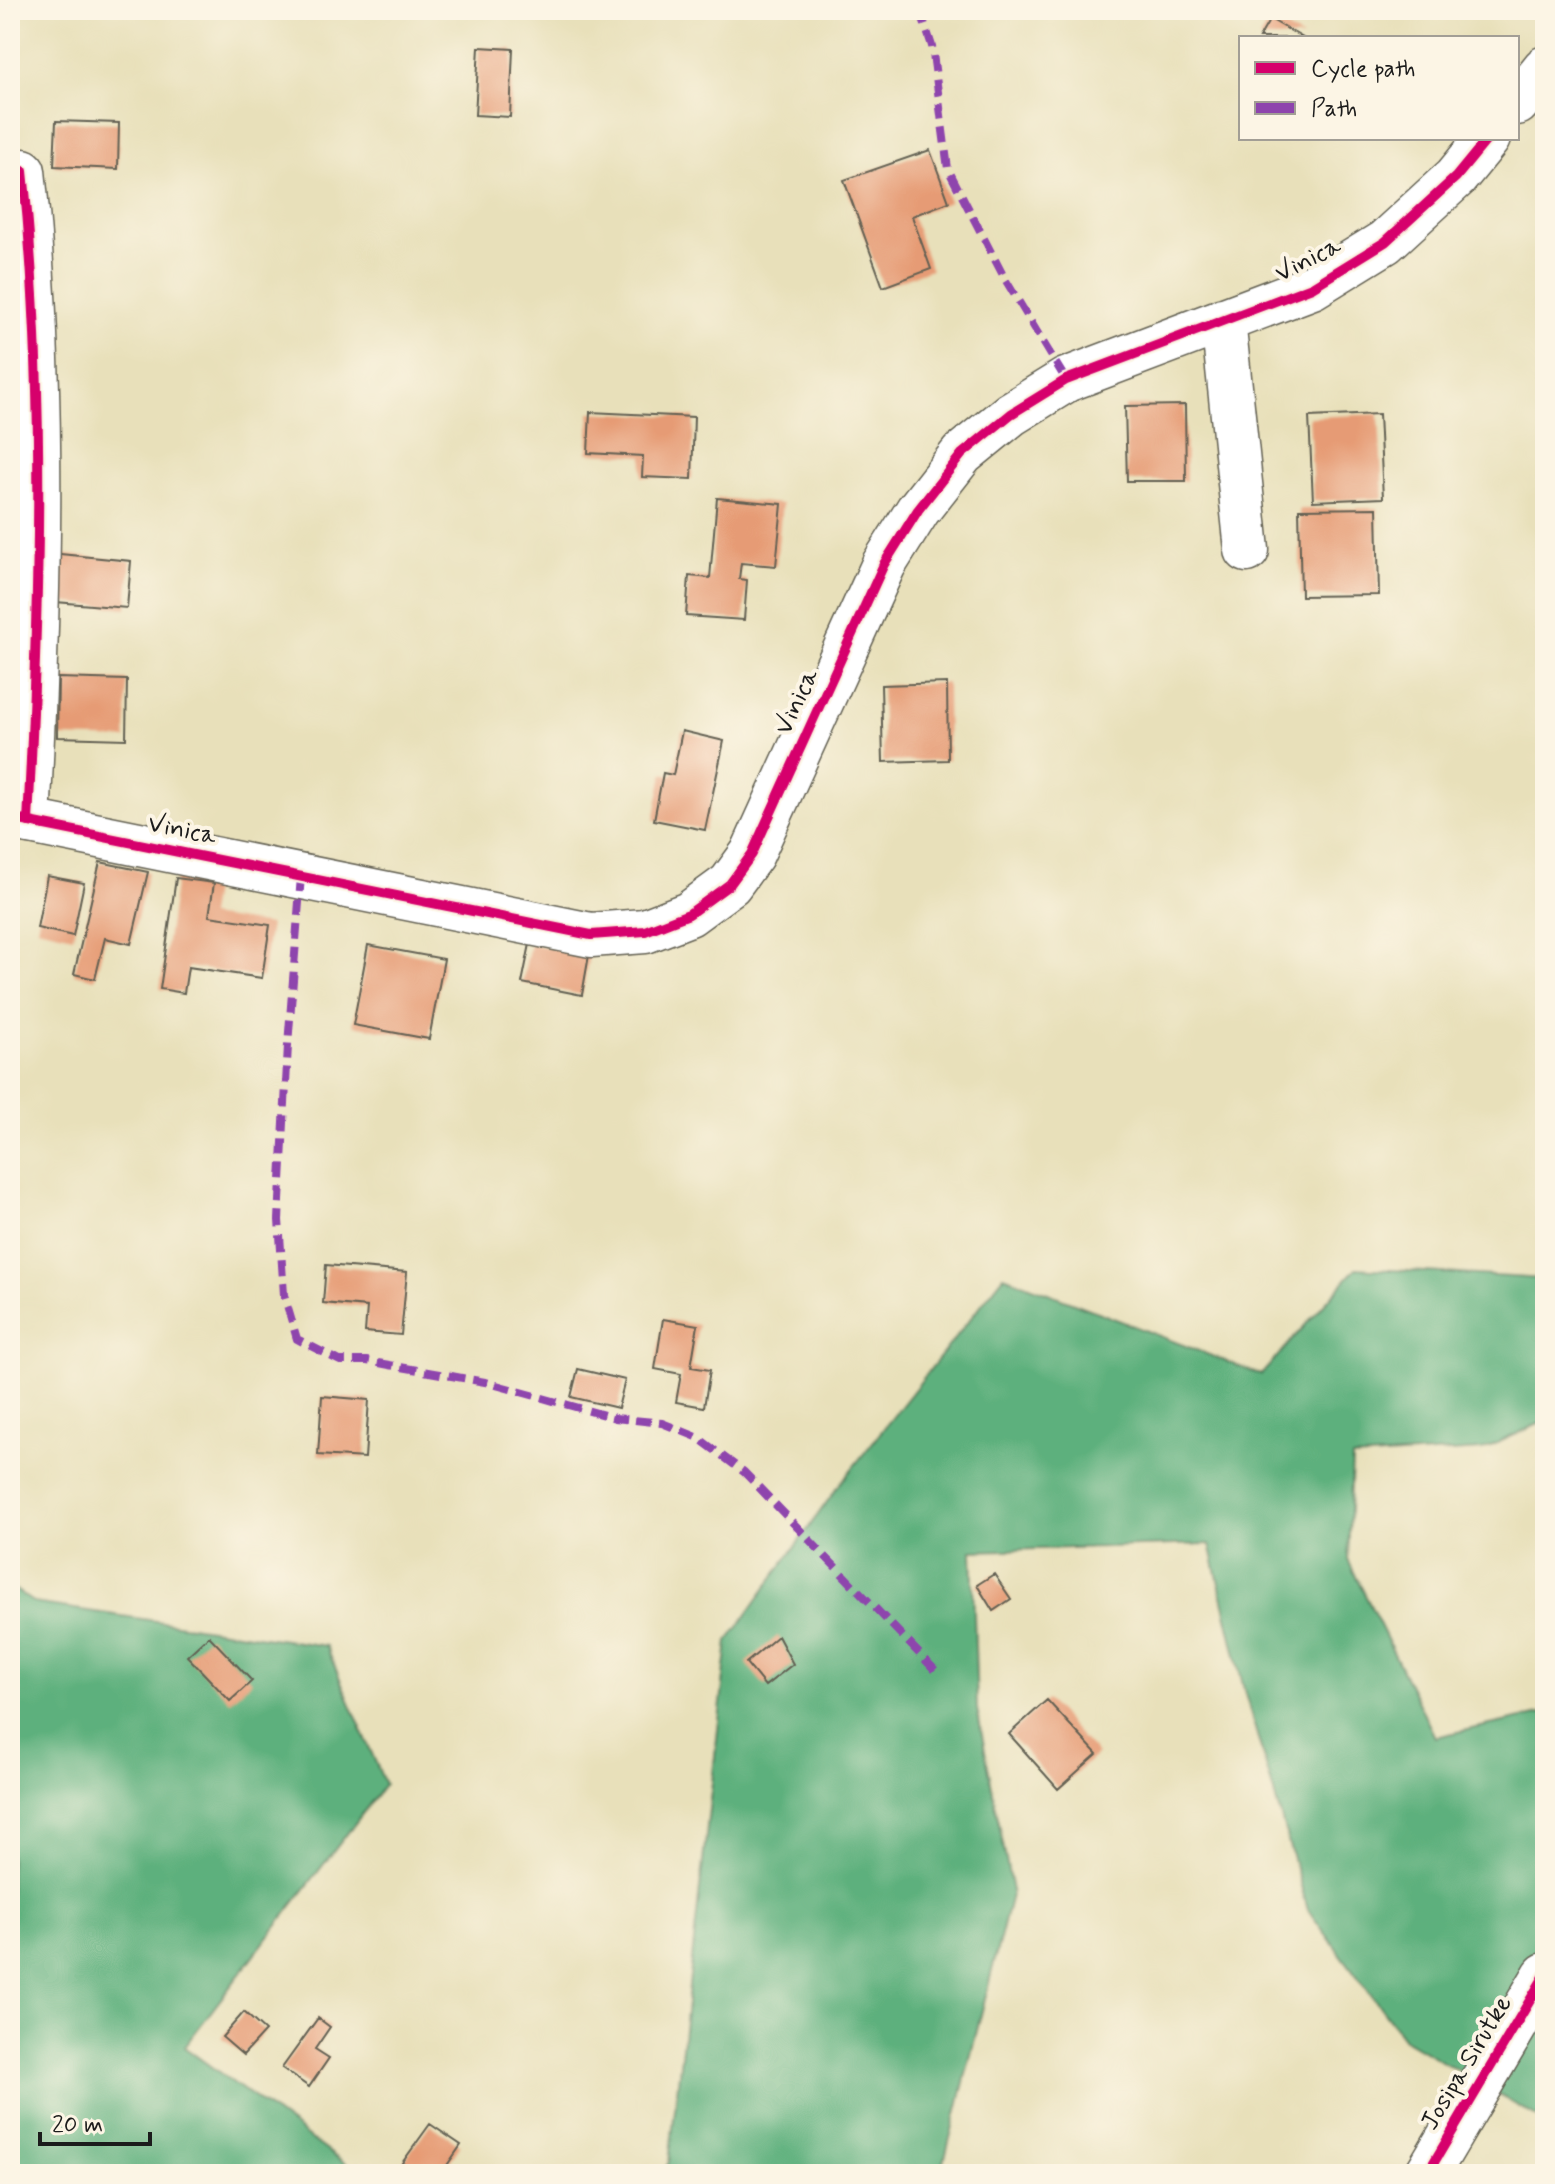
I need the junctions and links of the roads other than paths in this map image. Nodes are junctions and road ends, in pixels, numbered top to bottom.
1 (1545, 68) edge
2 (1519, 100) edge
3 (1486, 140) edge
4 (23, 171) dead end
5 (1223, 320) junction
6 (1247, 550) dead end
7 (19, 820) edge
8 (1545, 1975) edge
9 (1427, 2174) edge

1 - 2 street
3 - 5 street, Vinica
4 - 7 street, Vinica
5 - 6 street
5 - 7 street, Vinica
8 - 9 street, Josipa Sirutke

